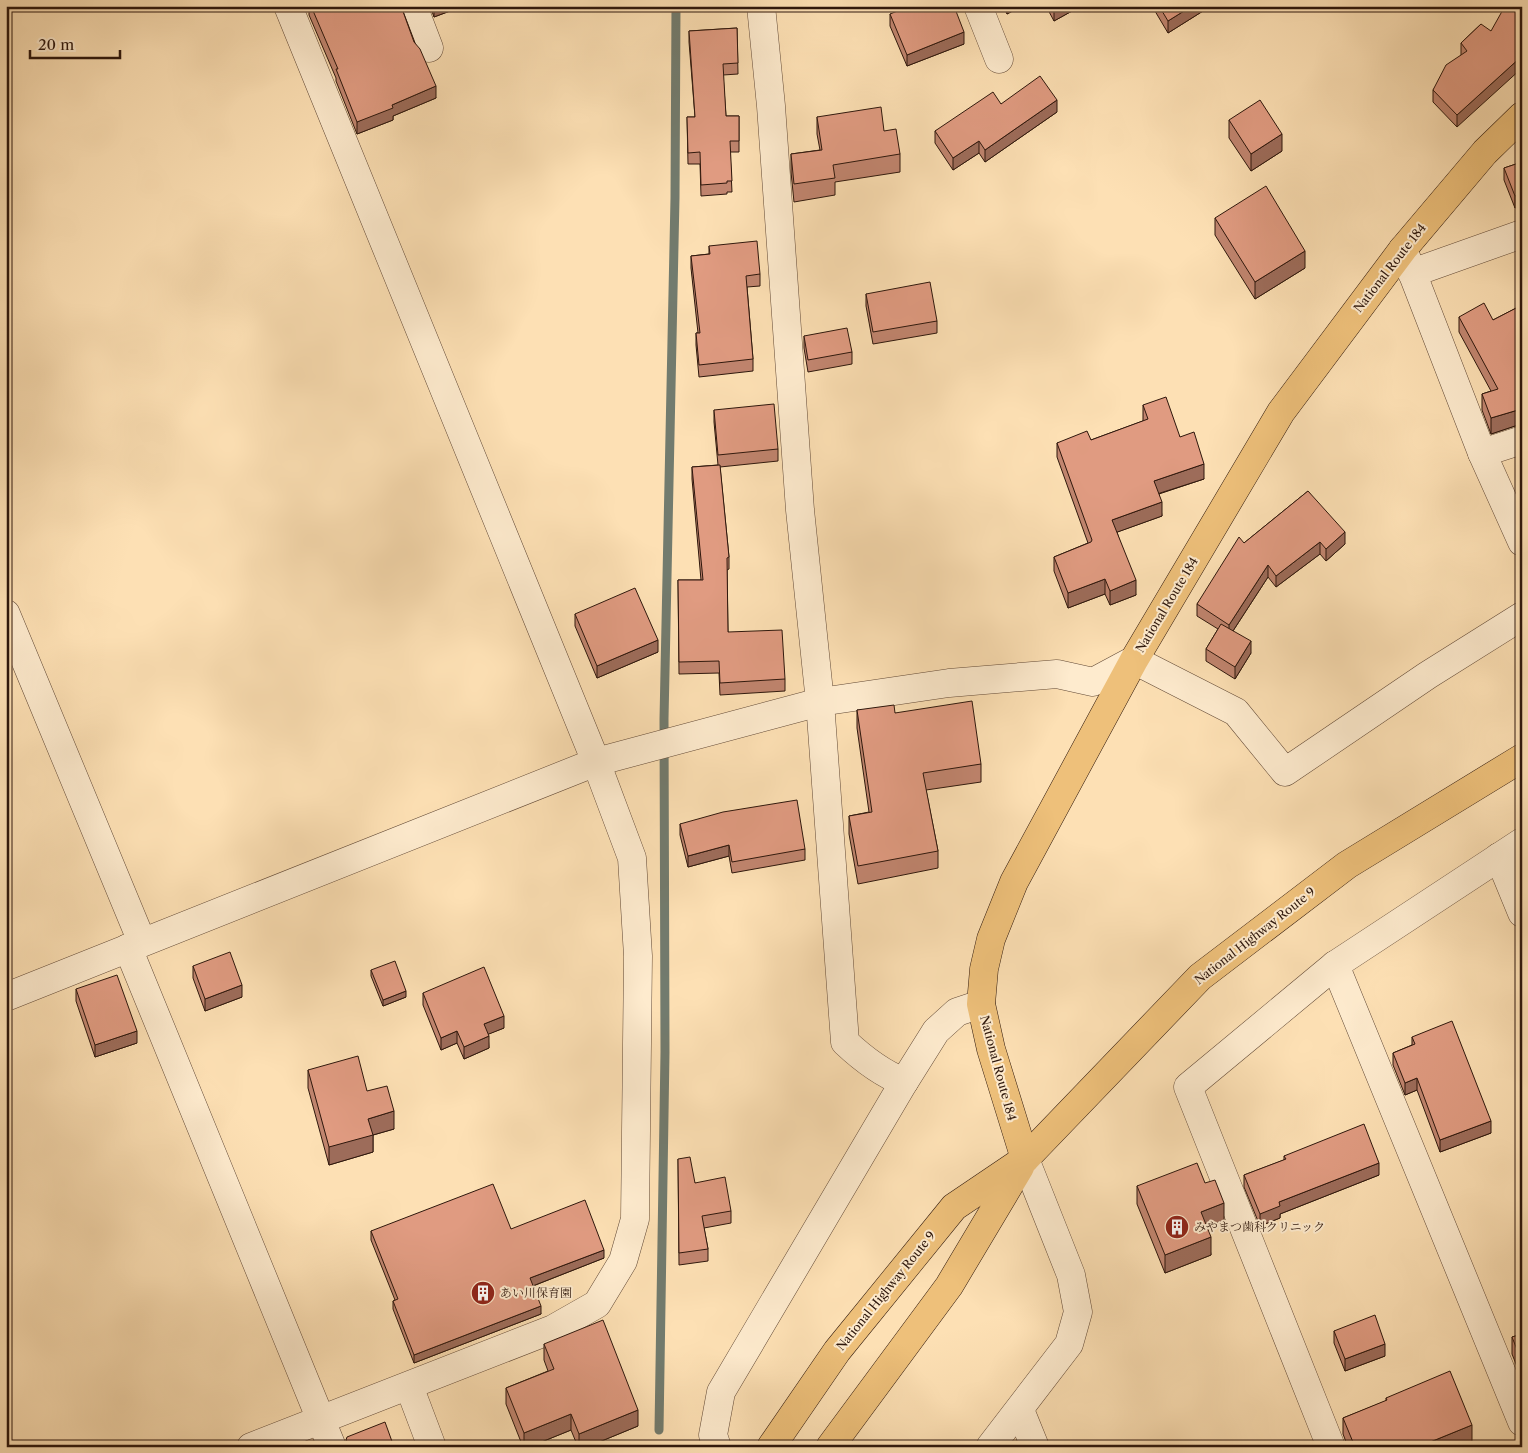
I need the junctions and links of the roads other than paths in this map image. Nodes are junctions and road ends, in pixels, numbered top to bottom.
1 (288, 6) edge
2 (413, 6) edge
3 (761, 6) edge
4 (978, 6) edge
5 (429, 48) dead end
6 (999, 59) dead end
7 (1522, 116) edge
8 (1522, 234) edge
9 (1407, 261) junction
10 (1522, 440) edge
11 (1482, 453) junction
12 (1522, 542) edge
13 (6, 614) edge
14 (1522, 616) edge
15 (1134, 660) junction
16 (820, 702) junction
17 (1522, 758) edge
18 (596, 762) junction
19 (1522, 842) edge
20 (1499, 857) junction
21 (1522, 913) edge
22 (135, 945) junction
23 (1335, 965) junction
24 (6, 997) edge
25 (981, 1004) junction
26 (904, 1082) junction
27 (1025, 1159) junction
28 (409, 1386) junction
29 (1020, 1410) junction
30 (321, 1420) junction
31 (1522, 1422) edge
32 (251, 1447) edge
33 (332, 1447) edge
34 (432, 1447) edge
35 (717, 1447) edge
36 (771, 1447) edge
37 (830, 1447) edge
38 (990, 1447) edge
39 (1035, 1447) edge
40 (1331, 1447) edge

1 - 18 street
2 - 5 street
3 - 16 street
4 - 6 street
7 - 9 highway, National Route 184
8 - 9 street
9 - 11 street
9 - 15 highway, National Route 184
10 - 11 street
11 - 12 street
13 - 22 street
14 - 15 street
15 - 16 street
15 - 25 highway, National Route 184
16 - 18 street
16 - 26 street
17 - 27 highway, National Highway Route 9
18 - 22 street
18 - 28 street
19 - 20 street
20 - 21 street
20 - 23 street
22 - 24 street
22 - 30 street
23 - 31 street
23 - 40 street
25 - 26 street
25 - 27 highway, National Route 184
26 - 35 street
27 - 29 street
27 - 36 highway, National Highway Route 9
27 - 37 highway, National Highway Route 9
28 - 30 street
28 - 34 street
29 - 38 street
29 - 39 street
30 - 32 street
30 - 33 street

